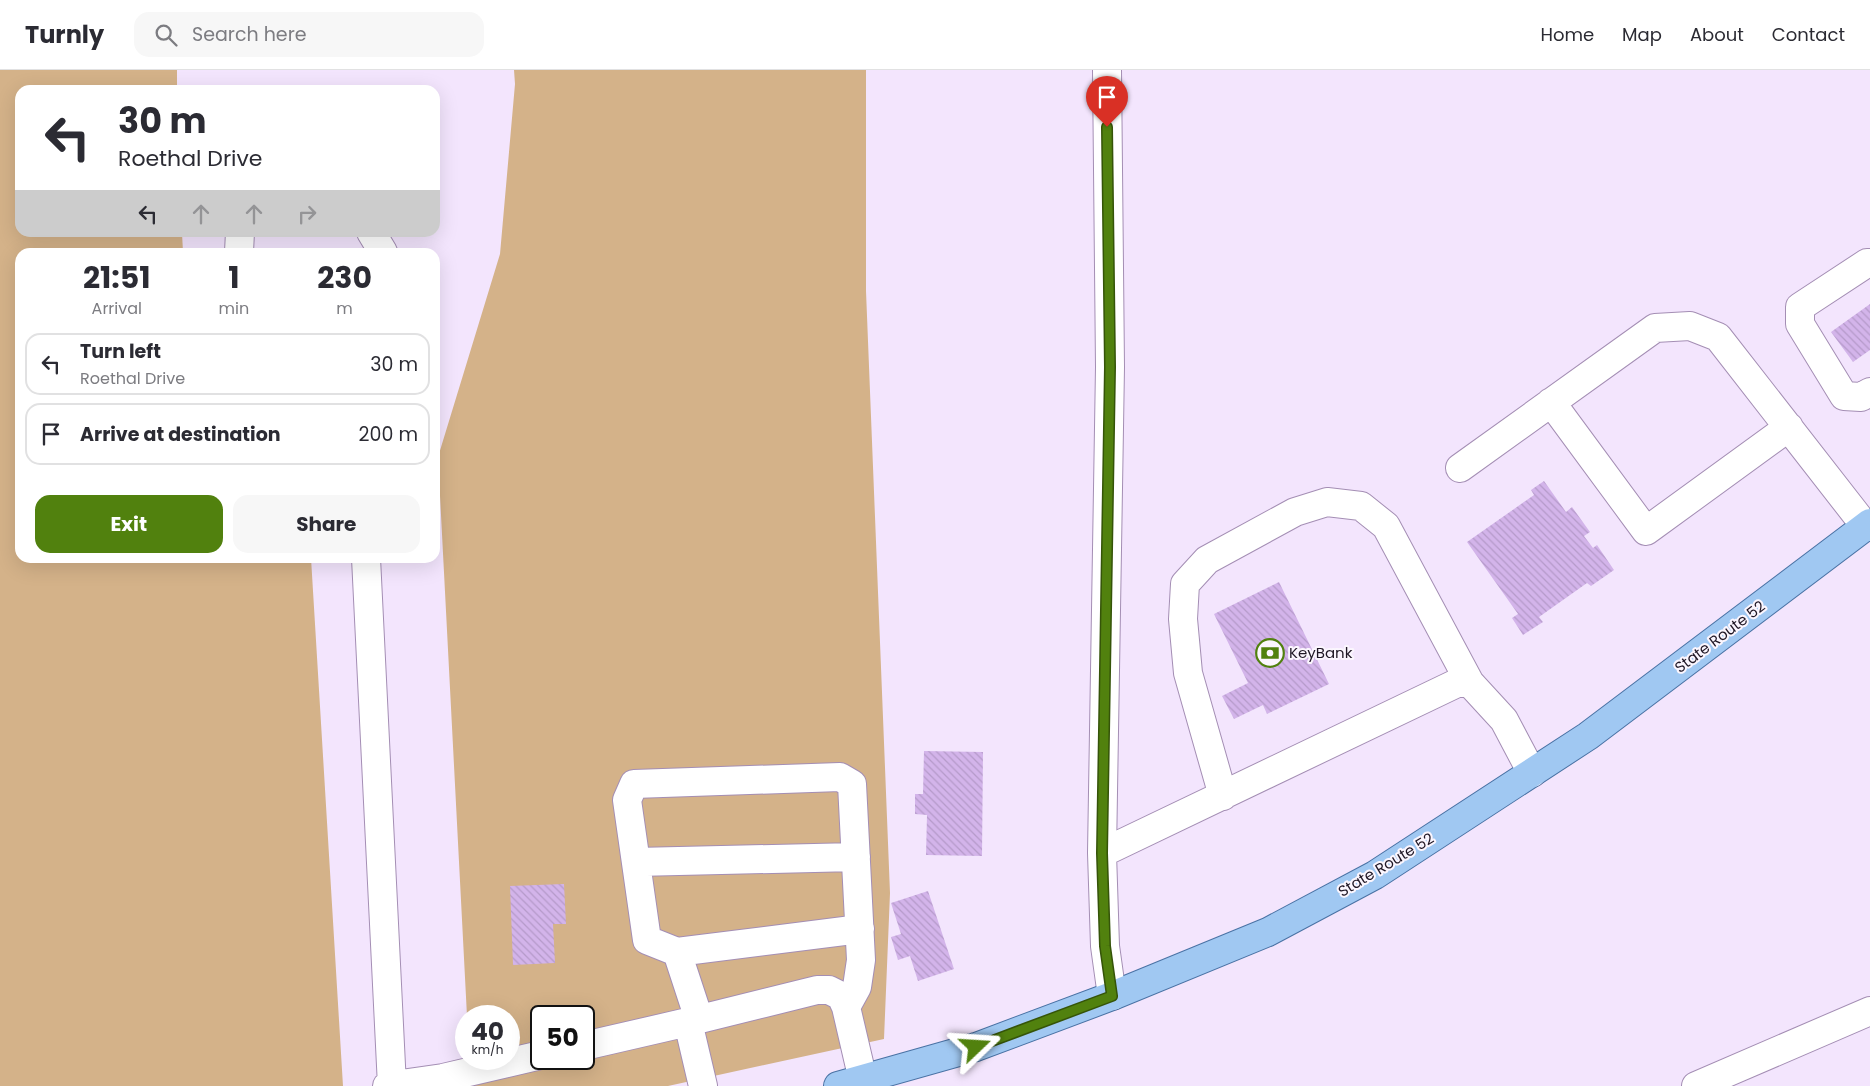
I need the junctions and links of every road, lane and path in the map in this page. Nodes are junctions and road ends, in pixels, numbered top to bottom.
1 (1107, 70) edge
2 (374, 237) edge
3 (381, 248) edge
4 (1870, 263) edge
5 (1870, 392) edge
6 (1551, 402) junction
7 (1789, 428) junction
8 (1460, 468) dead end
9 (1868, 525) edge
10 (366, 563) edge
11 (1470, 683) junction
12 (1532, 773) junction
13 (1222, 796) junction
14 (1102, 853) junction
15 (856, 857) junction
16 (636, 862) junction
17 (860, 929) junction
18 (677, 952) junction
19 (1112, 996) junction
20 (846, 1007) junction
21 (1870, 1011) edge
22 (693, 1021) junction
23 (595, 1043) edge
24 (530, 1058) edge
25 (850, 1083) edge
26 (387, 1086) edge
27 (392, 1086) edge
28 (703, 1086) edge
29 (1696, 1086) edge

1 - 14 street
2 - 3 street
4 - 5 street
6 - 7 street
6 - 7 street
6 - 8 street
7 - 9 street
9 - 12 main road, State Route 52
10 - 27 street
11 - 12 street
11 - 13 street
11 - 13 street
12 - 19 main road, State Route 52
13 - 14 street
14 - 19 street
15 - 16 street
15 - 16 street
15 - 17 street
16 - 18 street
17 - 18 street
17 - 20 street
18 - 22 street
19 - 25 main road, State Route 52
20 - 22 street
20 - 25 street
21 - 29 street
22 - 23 street
22 - 28 street
24 - 27 street
26 - 27 street

